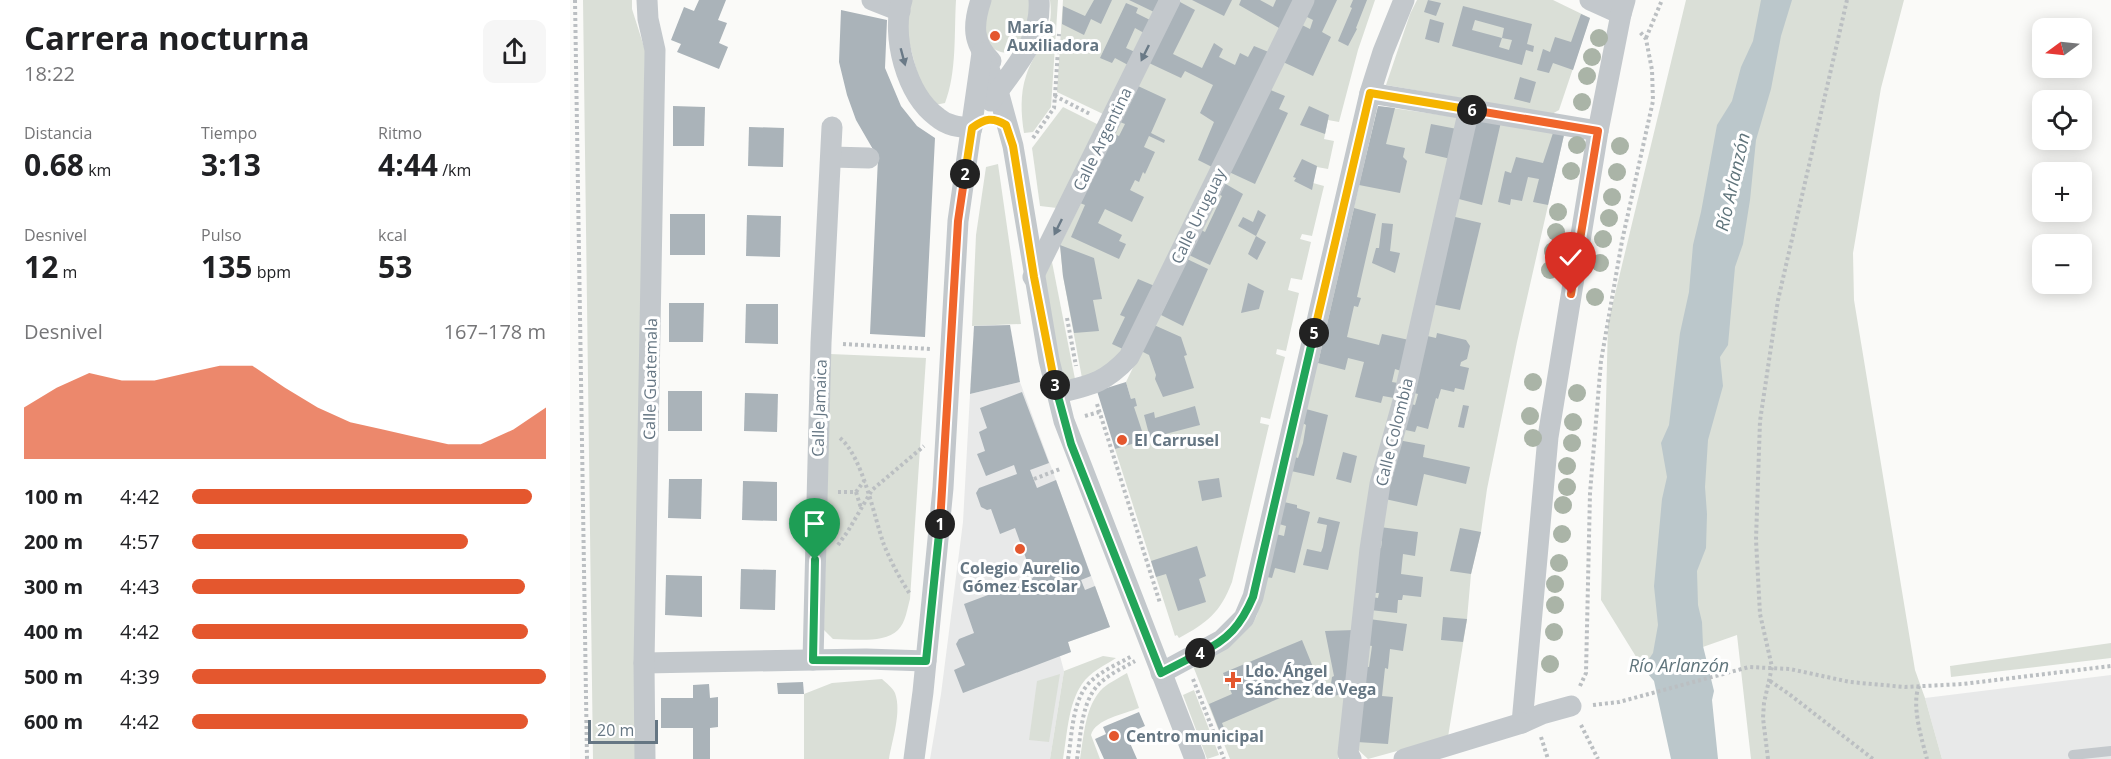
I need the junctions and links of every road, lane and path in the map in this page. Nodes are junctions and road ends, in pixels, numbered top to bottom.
1 (575, 0) edge
2 (647, 0) edge
3 (872, 0) edge
4 (981, 0) edge
5 (1039, 0) edge
6 (1170, 0) edge
7 (1304, 0) edge
8 (1404, 0) edge
9 (1590, 0) edge
10 (1662, 0) edge
11 (1847, 0) edge
12 (901, 6) edge
13 (1623, 7) edge
14 (1059, 28) dead end
15 (1646, 39) junction
16 (982, 52) junction
17 (1017, 63) junction
18 (998, 91) junction
19 (1370, 93) junction
20 (1055, 96) dead end
21 (1469, 110) junction
22 (1006, 125) junction
23 (832, 127) dead end
24 (972, 128) junction
25 (1598, 131) junction
26 (1013, 146) junction
27 (831, 156) junction
28 (868, 158) dead end
29 (1034, 277) junction
30 (821, 343) junction
31 (931, 360) dead end
32 (1091, 385) junction
33 (1057, 393) junction
34 (819, 421) junction
35 (926, 455) dead end
36 (1053, 472) dead end
37 (1034, 479) dead end
38 (864, 482) junction
39 (817, 492) junction
40 (856, 492) junction
41 (869, 495) junction
42 (861, 508) junction
43 (815, 560) junction
44 (915, 603) dead end
45 (1163, 611) dead end
46 (1131, 649) dead end
47 (1141, 656) junction
48 (813, 660) junction
49 (926, 661) junction
50 (1186, 661) junction
51 (644, 663) junction
52 (2111, 666) edge
53 (1772, 667) junction
54 (1140, 671) dead end
55 (1161, 673) junction
56 (1770, 681) junction
57 (1919, 686) junction
58 (1571, 706) junction
59 (1522, 723) junction
60 (2111, 751) edge
61 (2073, 755) dead end
62 (587, 759) edge
63 (645, 759) edge
64 (914, 759) edge
65 (1068, 759) edge
66 (1077, 759) edge
67 (1195, 759) edge
68 (1224, 759) edge
69 (1351, 759) edge
70 (1404, 759) edge
71 (1598, 759) edge
72 (1768, 759) edge
73 (1873, 759) edge
74 (1927, 759) edge

1 - 62 path
2 - 51 street, Calle Guatemala
3 - 12 street
4 - 16 street
5 - 17 street
6 -> 29 street, Calle Argentina
7 - 32 street, Calle Uruguay
8 - 19 street
9 - 13 street
10 - 15 path
11 - 53 path
12 -> 24 street
13 - 15 path
13 - 25 street
14 - 20 path
15 - 58 path
16 - 17 street
16 - 18 street
16 - 24 street
17 - 18 street
17 - 26 street
18 - 22 street
18 - 24 street
19 - 21 street
19 - 50 street
21 - 25 street
21 - 69 street, Calle Colombia
22 - 24 street
22 - 26 street
23 - 27 street, Calle Jamaica
24 - 49 street
25 - 59 street
26 - 29 street
27 - 28 street
27 - 30 street, Calle Jamaica
29 - 33 street
30 - 31 path
30 - 34 street, Calle Jamaica
32 - 33 street, Calle Uruguay
32 - 45 path
33 - 47 street
34 - 38 path
34 - 39 street, Calle Jamaica
35 - 41 path
36 - 37 path
38 - 40 path
38 - 41 path
39 - 40 path
39 - 43 street, Calle Jamaica
40 - 42 path
41 - 42 path
41 - 44 path
42 - 43 path
43 - 48 street, Calle Jamaica
46 - 47 path
47 - 54 path
47 - 55 street
47 - 65 path
47 - 66 path
48 - 49 street
48 - 51 street
49 - 64 street
50 - 55 street
50 - 68 path
51 - 63 street, Calle Guatemala
52 - 57 path
53 - 56 path
53 - 57 path
53 - 58 path
55 - 67 street
56 - 72 path
56 - 73 path
57 - 74 path
58 - 59 street
58 - 71 path
59 - 70 street
60 - 61 lane

